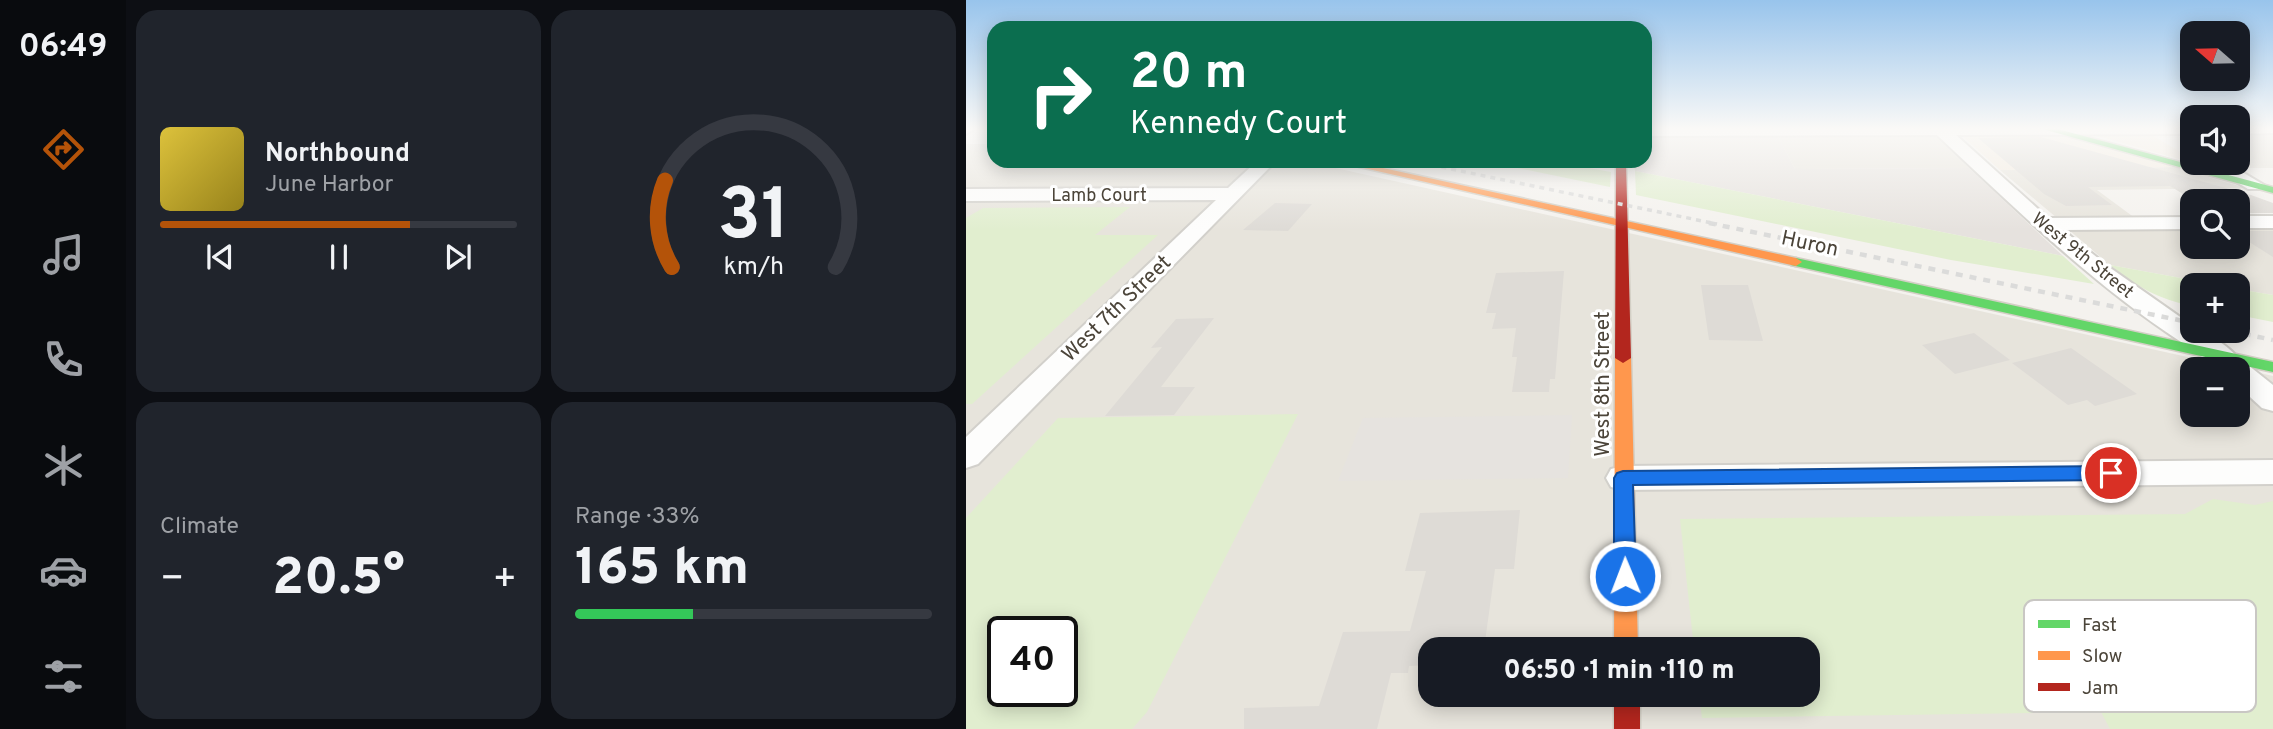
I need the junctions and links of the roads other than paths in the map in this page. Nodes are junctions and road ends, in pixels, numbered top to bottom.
1 (1976, 162) edge
2 (2166, 162) edge
3 (1260, 168) edge
4 (1370, 168) edge
5 (1621, 168) edge
6 (2238, 175) edge
7 (2267, 190) edge
8 (1232, 194) junction
9 (966, 195) edge
10 (2250, 222) edge
11 (2273, 222) edge
12 (1622, 223) junction
13 (2180, 223) edge
14 (2043, 224) junction
15 (2198, 357) edge
16 (2220, 357) edge
17 (2250, 366) edge
18 (2273, 367) edge
19 (2250, 381) edge
20 (2273, 401) edge
21 (966, 456) edge
22 (2273, 472) edge
23 (1623, 478) junction
24 (1626, 637) edge
25 (1627, 707) edge
26 (1628, 729) edge

1 - 14 street, West 9th Street
2 - 7 street
3 - 8 street, West 7th Street
4 - 12 street, Huron
5 - 12 street, West 8th Street
6 - 7 street
8 - 9 street, Lamb Court
8 - 21 street, West 7th Street
10 - 11 street
12 - 15 street, Huron
12 - 23 street, West 8th Street
13 - 14 street
14 - 16 street, West 9th Street
17 - 18 street, Huron
19 - 20 street, West 9th Street
22 - 23 street
23 - 24 street, West 8th Street
25 - 26 street

